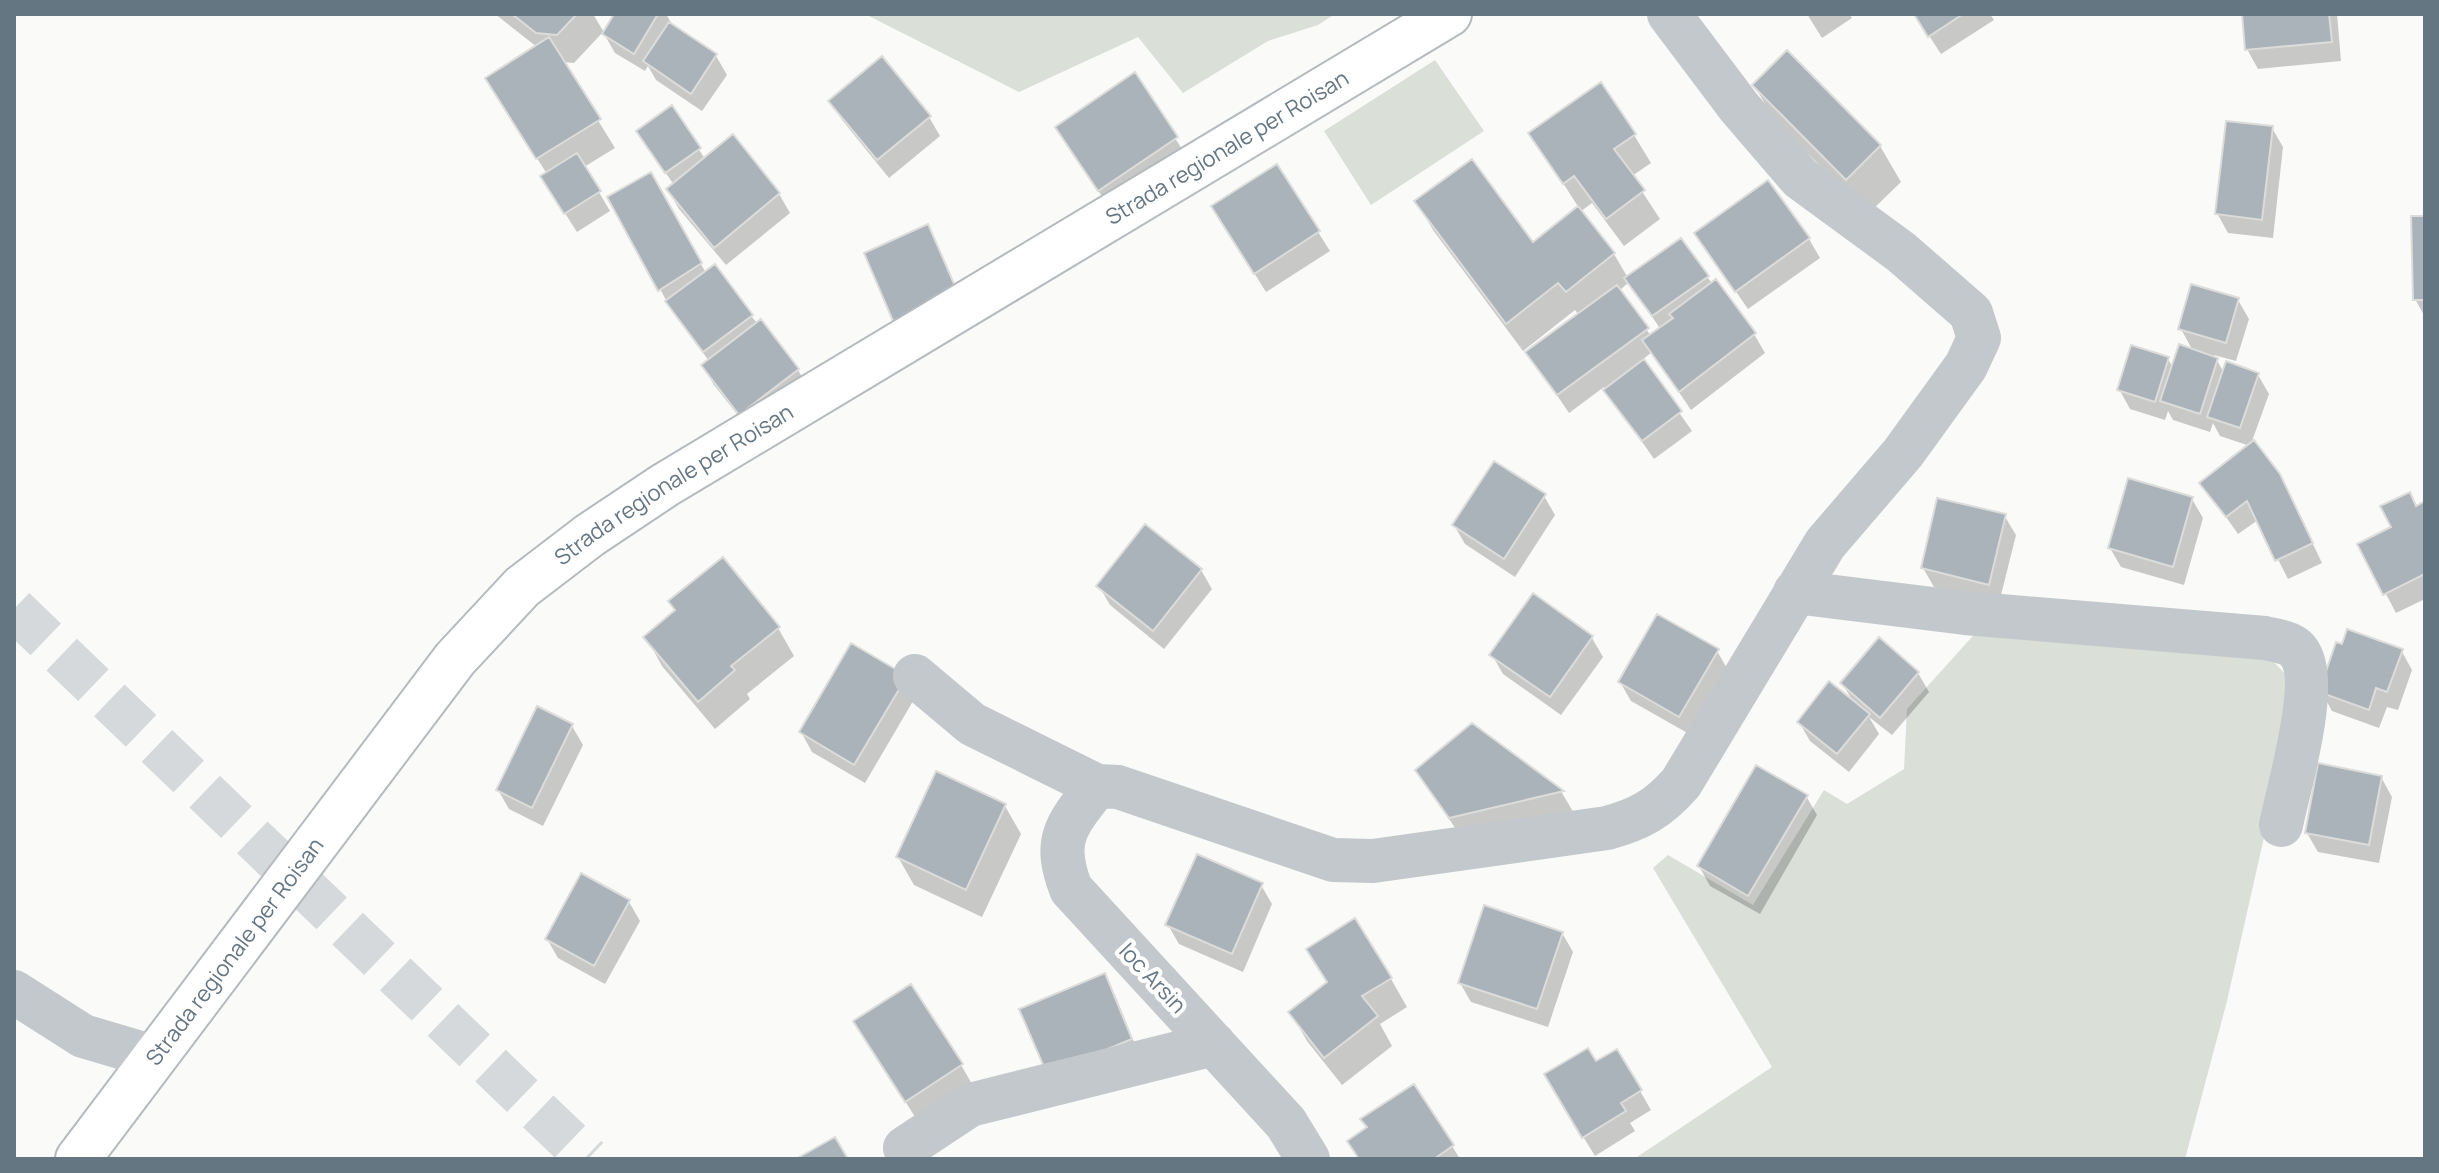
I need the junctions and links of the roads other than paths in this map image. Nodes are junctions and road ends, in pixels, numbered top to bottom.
1 (1449, 14) edge
2 (1669, 14) edge
3 (1795, 592) junction
4 (915, 676) dead end
5 (1097, 786) junction
6 (2281, 825) dead end
7 (14, 992) edge
8 (1214, 1044) junction
9 (154, 1057) junction
10 (905, 1148) dead end
11 (78, 1159) edge
12 (1308, 1159) edge

1 - 9 main road, Strada regionale per Roisan
2 - 3 street
3 - 5 street
3 - 6 street
4 - 5 street
5 - 8 street, loc Arsin
7 - 9 street
8 - 10 street
8 - 12 street, loc Arsin
9 - 11 main road, Strada regionale per Roisan

